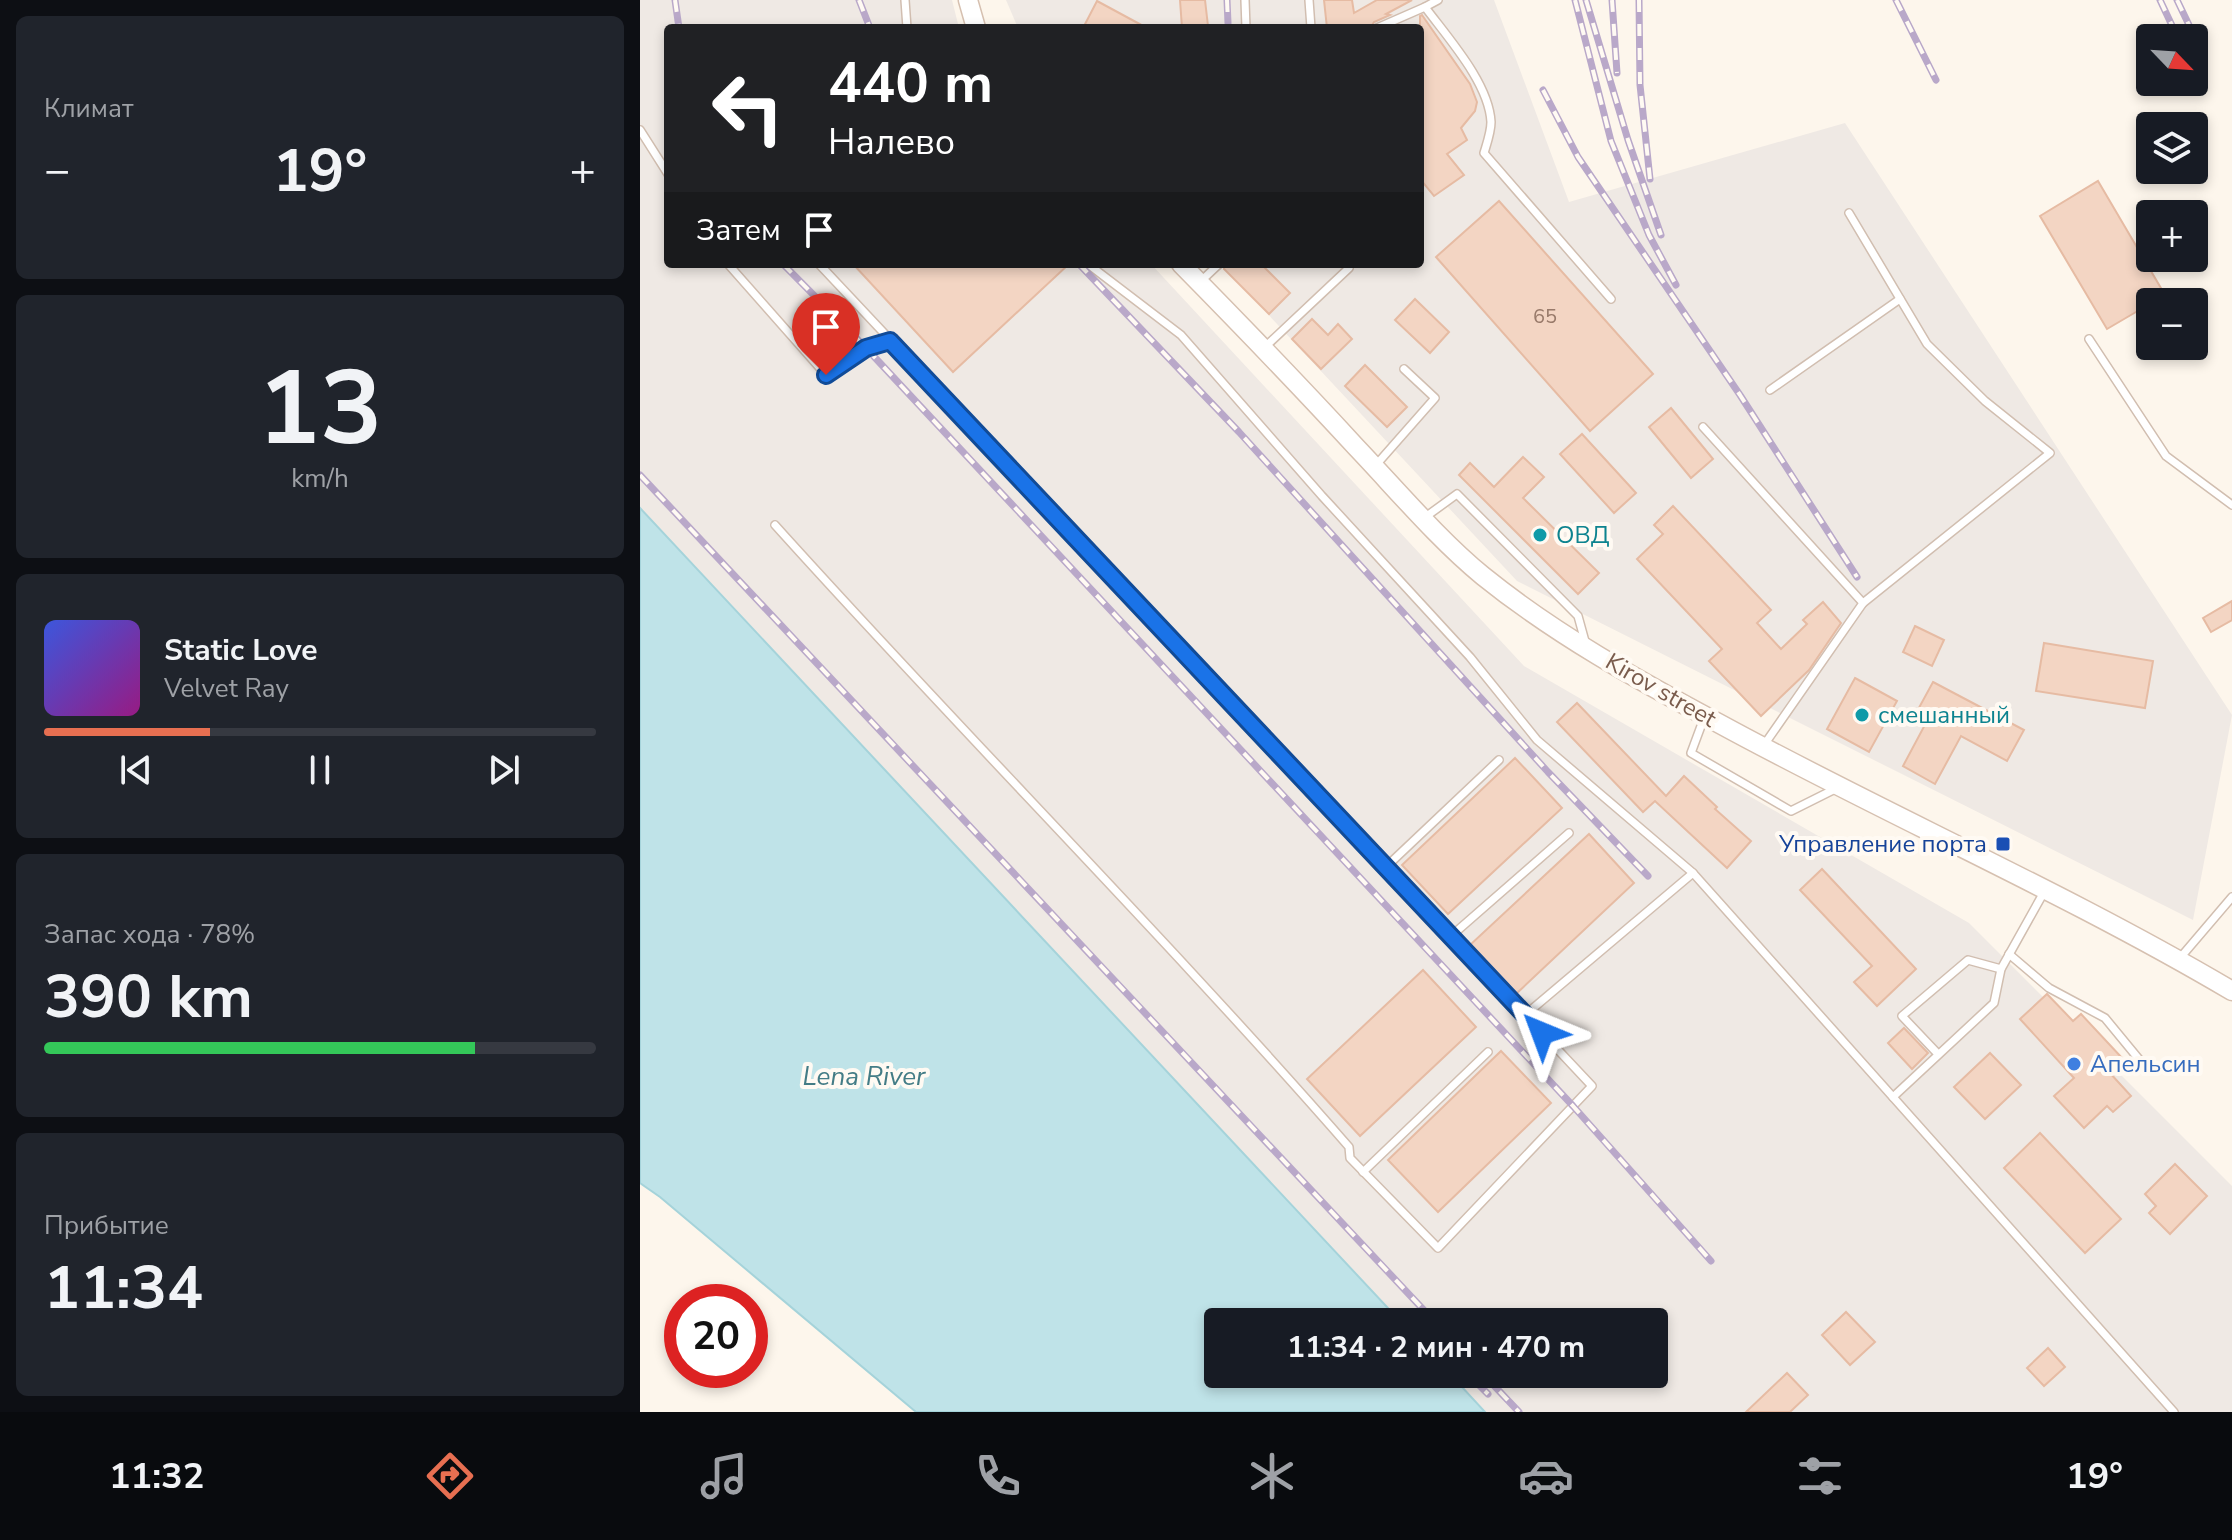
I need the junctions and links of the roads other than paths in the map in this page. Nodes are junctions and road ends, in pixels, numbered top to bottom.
1 (905, 0) edge
2 (968, 0) edge
3 (1245, 0) edge
4 (1309, 0) edge
5 (1438, 0) edge
6 (1425, 7) junction
7 (907, 24) edge
8 (975, 24) edge
9 (1246, 24) edge
10 (1311, 24) edge
11 (1386, 24) edge
12 (640, 130) edge
13 (664, 168) edge
14 (1849, 213) dead end
15 (732, 268) edge
16 (823, 268) edge
17 (1093, 268) edge
18 (1185, 268) edge
19 (1215, 268) edge
20 (1349, 268) dead end
21 (1199, 283) junction
22 (1611, 299) dead end
23 (1900, 299) junction
24 (2089, 339) dead end
25 (890, 341) junction
26 (1264, 348) junction
27 (1404, 369) dead end
28 (1770, 390) dead end
29 (1703, 427) dead end
30 (1375, 466) junction
31 (2232, 505) edge
32 (1424, 518) junction
33 (775, 525) dead end
34 (1863, 603) junction
35 (1588, 648) junction
36 (1705, 716) junction
37 (1763, 747) junction
38 (1499, 760) dead end
39 (1840, 787) junction
40 (1569, 833) dead end
41 (1387, 866) junction
42 (1693, 873) junction
43 (2046, 890) junction
44 (2230, 902) edge
45 (1450, 937) junction
46 (2009, 954) junction
47 (2179, 960) junction
48 (2001, 969) junction
49 (2232, 991) edge
50 (1525, 1015) junction
51 (1488, 1052) dead end
52 (1938, 1054) junction
53 (2147, 1069) dead end
54 (1893, 1097) junction
55 (1363, 1172) junction
56 (2174, 1412) edge

1 - 7 lane
2 - 8 main road
3 - 9 lane
4 - 10 lane
5 - 6 lane
6 - 11 lane
6 - 22 lane
12 - 13 lane
14 - 23 lane
15 - 25 lane
16 - 25 lane
17 - 42 lane
18 - 21 main road, Kirov street
19 - 21 lane
20 - 26 lane
21 - 26 main road, Kirov street
23 - 28 lane
23 - 34 lane
24 - 31 lane
25 - 41 lane
26 - 30 main road, Kirov street
27 - 30 lane
29 - 34 lane
30 - 32 main road, Kirov street
32 - 35 main road, Kirov street
32 - 35 lane
33 - 55 lane
34 - 37 lane
35 - 36 main road, Kirov street
36 - 37 main road, Kirov street
36 - 39 lane
37 - 39 main road, Kirov street
38 - 41 lane
39 - 43 main road, Kirov street
40 - 45 lane
41 - 45 lane
42 - 50 lane
42 - 54 lane
43 - 46 lane
43 - 47 main road, Kirov street
44 - 47 lane
45 - 50 lane
46 - 48 lane
46 - 53 lane
47 - 49 main road, Kirov street
48 - 52 lane
48 - 52 lane
50 - 55 lane
51 - 55 lane
52 - 54 lane
54 - 56 lane

